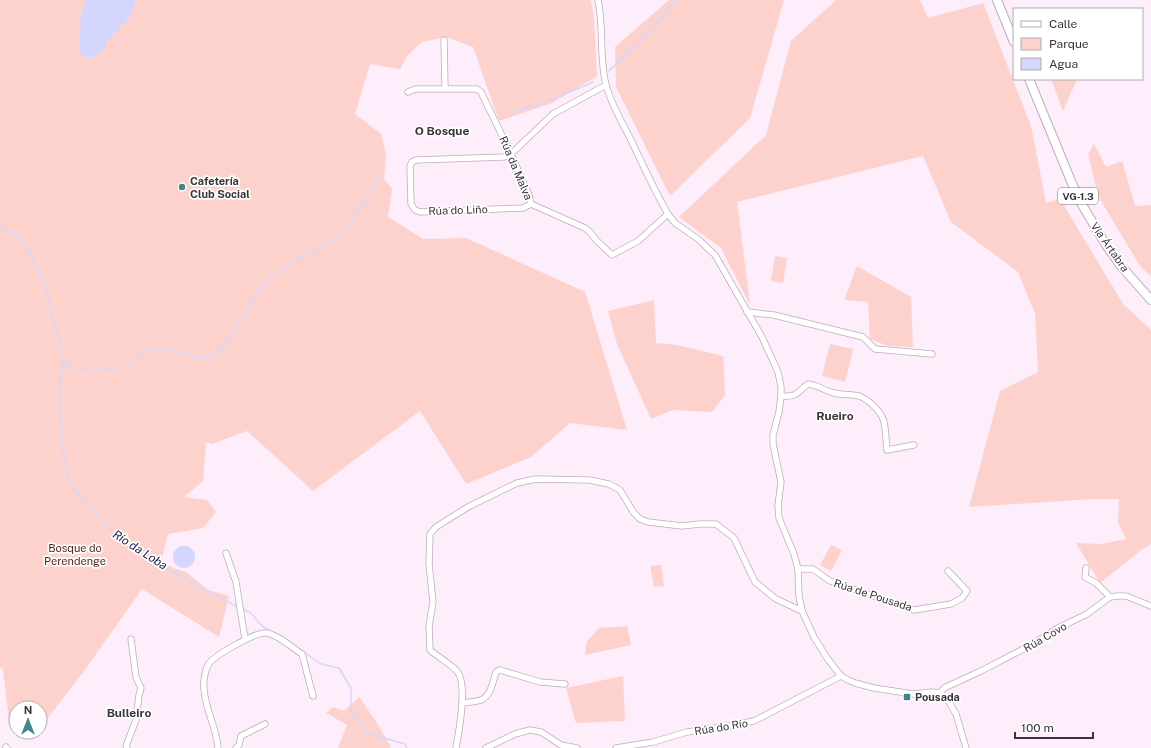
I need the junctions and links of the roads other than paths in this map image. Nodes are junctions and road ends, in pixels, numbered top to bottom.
1 (598, 0) edge
2 (997, 0) edge
3 (444, 40) dead end
4 (1013, 40) edge
5 (1029, 80) edge
6 (606, 85) junction
7 (444, 88) junction
8 (408, 92) dead end
9 (511, 154) junction
10 (531, 204) junction
11 (668, 214) junction
12 (1151, 300) edge
13 (747, 312) junction
14 (932, 354) dead end
15 (781, 396) junction
16 (914, 445) dead end
17 (226, 553) dead end
18 (1086, 568) dead end
19 (798, 569) junction
20 (948, 571) dead end
21 (1110, 597) junction
22 (1151, 606) edge
23 (802, 611) junction
24 (131, 638) dead end
25 (245, 639) junction
26 (841, 676) junction
27 (565, 684) dead end
28 (940, 693) junction
29 (313, 696) dead end
30 (462, 703) junction
31 (265, 724) dead end
32 (126, 748) edge
33 (218, 748) edge
34 (236, 748) edge
35 (456, 748) edge
36 (486, 748) edge
37 (577, 748) edge
38 (616, 748) edge
39 (966, 748) edge

1 - 6 street
2 - 4 highway
3 - 7 street
5 - 12 highway, Vía Ártabra / VG-1.3
6 - 9 street
6 - 11 street
7 - 8 street, Rúa da Malva
7 - 9 street, Rúa da Malva
9 - 10 street, Rúa da Malva
9 - 10 street, Rúa do Liño
10 - 11 street, Rúa da Malva
11 - 13 street
13 - 14 street
13 - 15 street
15 - 16 street
15 - 19 street
17 - 25 street
18 - 21 street
19 - 20 street, Rúa de Pousada
19 - 23 street
21 - 22 street
21 - 28 street, Rúa Covo
23 - 26 street
23 - 30 street
24 - 32 street
25 - 29 street
25 - 33 street
26 - 28 street
26 - 38 street, Rúa do Río
27 - 30 street
28 - 39 street
30 - 35 street
31 - 34 street
36 - 37 street

